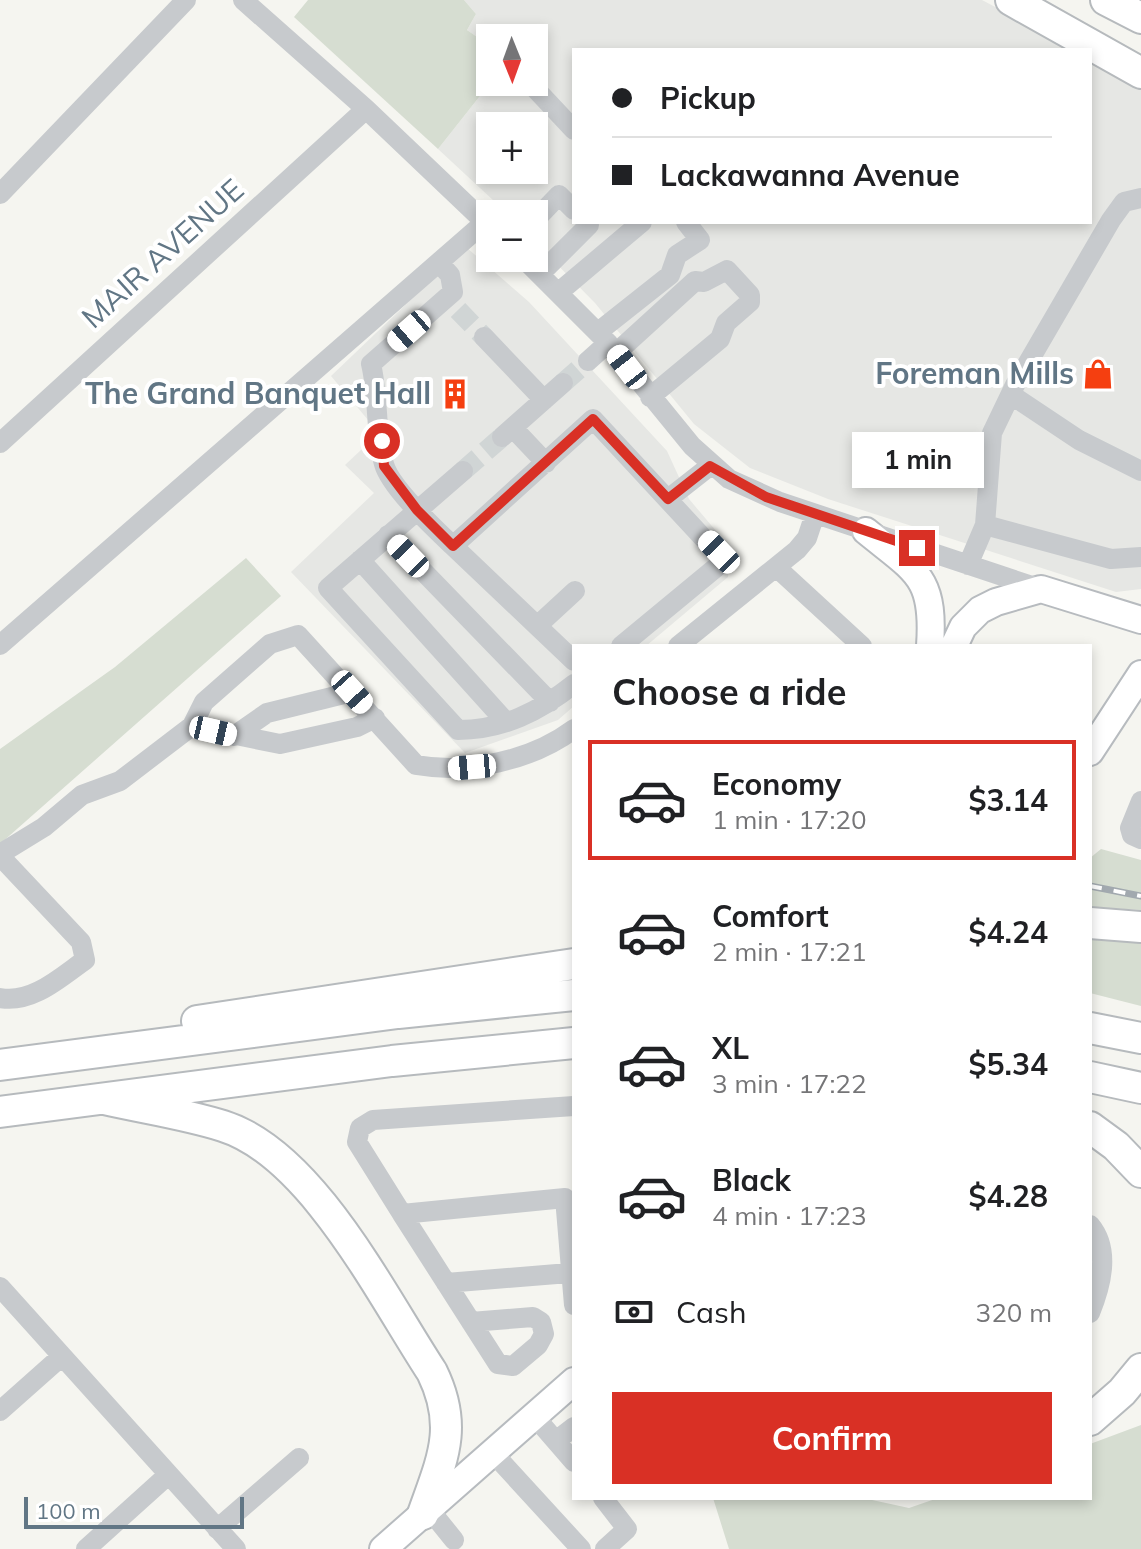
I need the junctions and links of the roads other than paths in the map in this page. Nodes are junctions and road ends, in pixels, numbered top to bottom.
1 (186, 0) edge
2 (243, 0) edge
3 (1011, 0) edge
4 (1106, 0) edge
5 (1127, 0) edge
6 (1141, 4) edge
7 (1141, 18) edge
8 (1094, 44) junction
9 (1141, 58) edge
10 (1141, 73) edge
11 (542, 96) edge
12 (366, 109) junction
13 (572, 128) edge
14 (0, 194) edge
15 (1141, 198) edge
16 (548, 206) edge
17 (572, 208) edge
18 (476, 214) edge
19 (588, 224) edge
20 (640, 224) edge
21 (688, 224) edge
22 (476, 233) edge
23 (439, 263) junction
24 (540, 274) joint
25 (559, 292) junction
26 (484, 337) tunnel mouth
27 (607, 343) junction
28 (588, 361) tunnel mouth
29 (563, 383) tunnel mouth
30 (1013, 396) junction
31 (650, 397) junction
32 (544, 400) junction
33 (0, 443) edge
34 (546, 463) junction
35 (710, 466) junction
36 (463, 471) tunnel mouth
37 (1141, 471) edge
38 (668, 499) junction
39 (417, 510) junction
40 (815, 514) junction
41 (985, 525) junction
42 (866, 531) junction
43 (388, 535) junction
44 (453, 546) junction
45 (1141, 557) edge
46 (360, 560) junction
47 (968, 565) junction
48 (776, 567) junction
49 (1041, 589) junction
50 (575, 591) dead end
51 (1141, 620) edge
52 (537, 626) junction
53 (623, 644) edge
54 (680, 644) edge
55 (860, 644) edge
56 (930, 644) edge
57 (955, 644) edge
58 (0, 645) edge
59 (572, 659) edge
60 (1141, 674) edge
61 (572, 686) edge
62 (352, 692) junction
63 (1126, 699) junction
64 (550, 702) junction
65 (1092, 715) edge
66 (375, 718) junction
67 (506, 722) junction
68 (192, 726) junction
69 (468, 730) junction
70 (572, 730) edge
71 (234, 736) junction
72 (1092, 749) edge
73 (472, 767) junction
74 (1141, 801) edge
75 (1141, 839) edge
76 (0, 855) edge
77 (1092, 923) edge
78 (1141, 927) edge
79 (572, 964) edge
80 (572, 995) edge
81 (0, 998) edge
82 (1092, 1028) edge
83 (1141, 1038) edge
84 (173, 1042) junction
85 (572, 1043) edge
86 (0, 1065) edge
87 (1092, 1077) edge
88 (1141, 1088) edge
89 (104, 1099) junction
90 (572, 1106) edge
91 (0, 1112) edge
92 (1092, 1128) edge
93 (1141, 1172) edge
94 (570, 1198) edge
95 (402, 1214) junction
96 (1092, 1229) edge
97 (570, 1234) edge
98 (569, 1273) junction
99 (446, 1283) junction
100 (0, 1287) edge
101 (572, 1292) edge
102 (1092, 1306) edge
103 (471, 1322) dead end
104 (62, 1356) junction
105 (1141, 1369) edge
106 (572, 1383) edge
107 (0, 1411) edge
108 (535, 1417) junction
109 (1092, 1418) edge
110 (572, 1429) edge
111 (557, 1440) junction
112 (493, 1453) junction
113 (299, 1458) dead end
114 (572, 1459) edge
115 (168, 1475) junction
116 (605, 1500) edge
117 (426, 1512) junction
118 (217, 1529) junction
119 (454, 1546) edge
120 (86, 1549) edge
121 (236, 1549) edge
122 (383, 1549) edge
123 (581, 1549) edge
124 (605, 1549) edge

1 - 14 street
2 - 12 street
3 - 8 highway
4 - 7 highway
5 - 6 highway
8 - 9 highway
8 - 10 highway
11 - 13 street
12 - 18 street
12 - 33 street, MAIR AVENUE
15 - 30 street
16 - 17 street
19 - 24 street
20 - 25 street
21 - 27 street
22 - 23 street
23 - 39 street
23 - 58 street
24 - 25 street
25 - 27 street
26 - 32 street
27 - 28 street
27 - 31 street
27 - 31 street
29 - 32 street
30 - 37 street
30 - 41 street
31 - 35 street
32 - 34 street
34 - 38 street
34 - 44 street
35 - 38 street
35 - 40 street
36 - 39 street
38 - 53 street
39 - 43 street
39 - 44 street
40 - 42 street
40 - 48 street
41 - 45 street
41 - 47 street
42 - 47 street
42 - 56 main road
43 - 46 street
43 - 64 street
44 - 52 street
46 - 67 street
46 - 69 street
47 - 49 street
48 - 54 street
48 - 55 street
49 - 51 main road
49 - 57 main road
50 - 52 street
52 - 59 street
60 - 63 main road
61 - 64 street
62 - 66 street
62 - 68 street
62 - 71 street
63 - 65 main road
63 - 72 main road
64 - 67 street
66 - 71 street
66 - 73 street
67 - 69 street
68 - 71 street
68 - 76 street
69 - 73 street
70 - 73 street
74 - 75 street
76 - 81 street
77 - 78 highway
79 - 84 highway
80 - 84 highway
82 - 83 highway
84 - 86 highway
85 - 89 highway
87 - 88 highway
89 - 91 highway
89 - 117 highway
90 - 95 street
92 - 93 highway
94 - 95 street
94 - 97 street
95 - 99 street
96 - 102 street
97 - 98 street
98 - 99 street
98 - 101 street
99 - 103 street
100 - 104 street
104 - 107 street
104 - 115 street
105 - 109 highway
106 - 108 main road
108 - 111 street
108 - 112 main road
110 - 111 street
111 - 114 street
112 - 117 main road
112 - 123 street
113 - 118 street
115 - 118 street
115 - 120 street
116 - 124 street
117 - 119 street
117 - 122 main road
118 - 121 street

